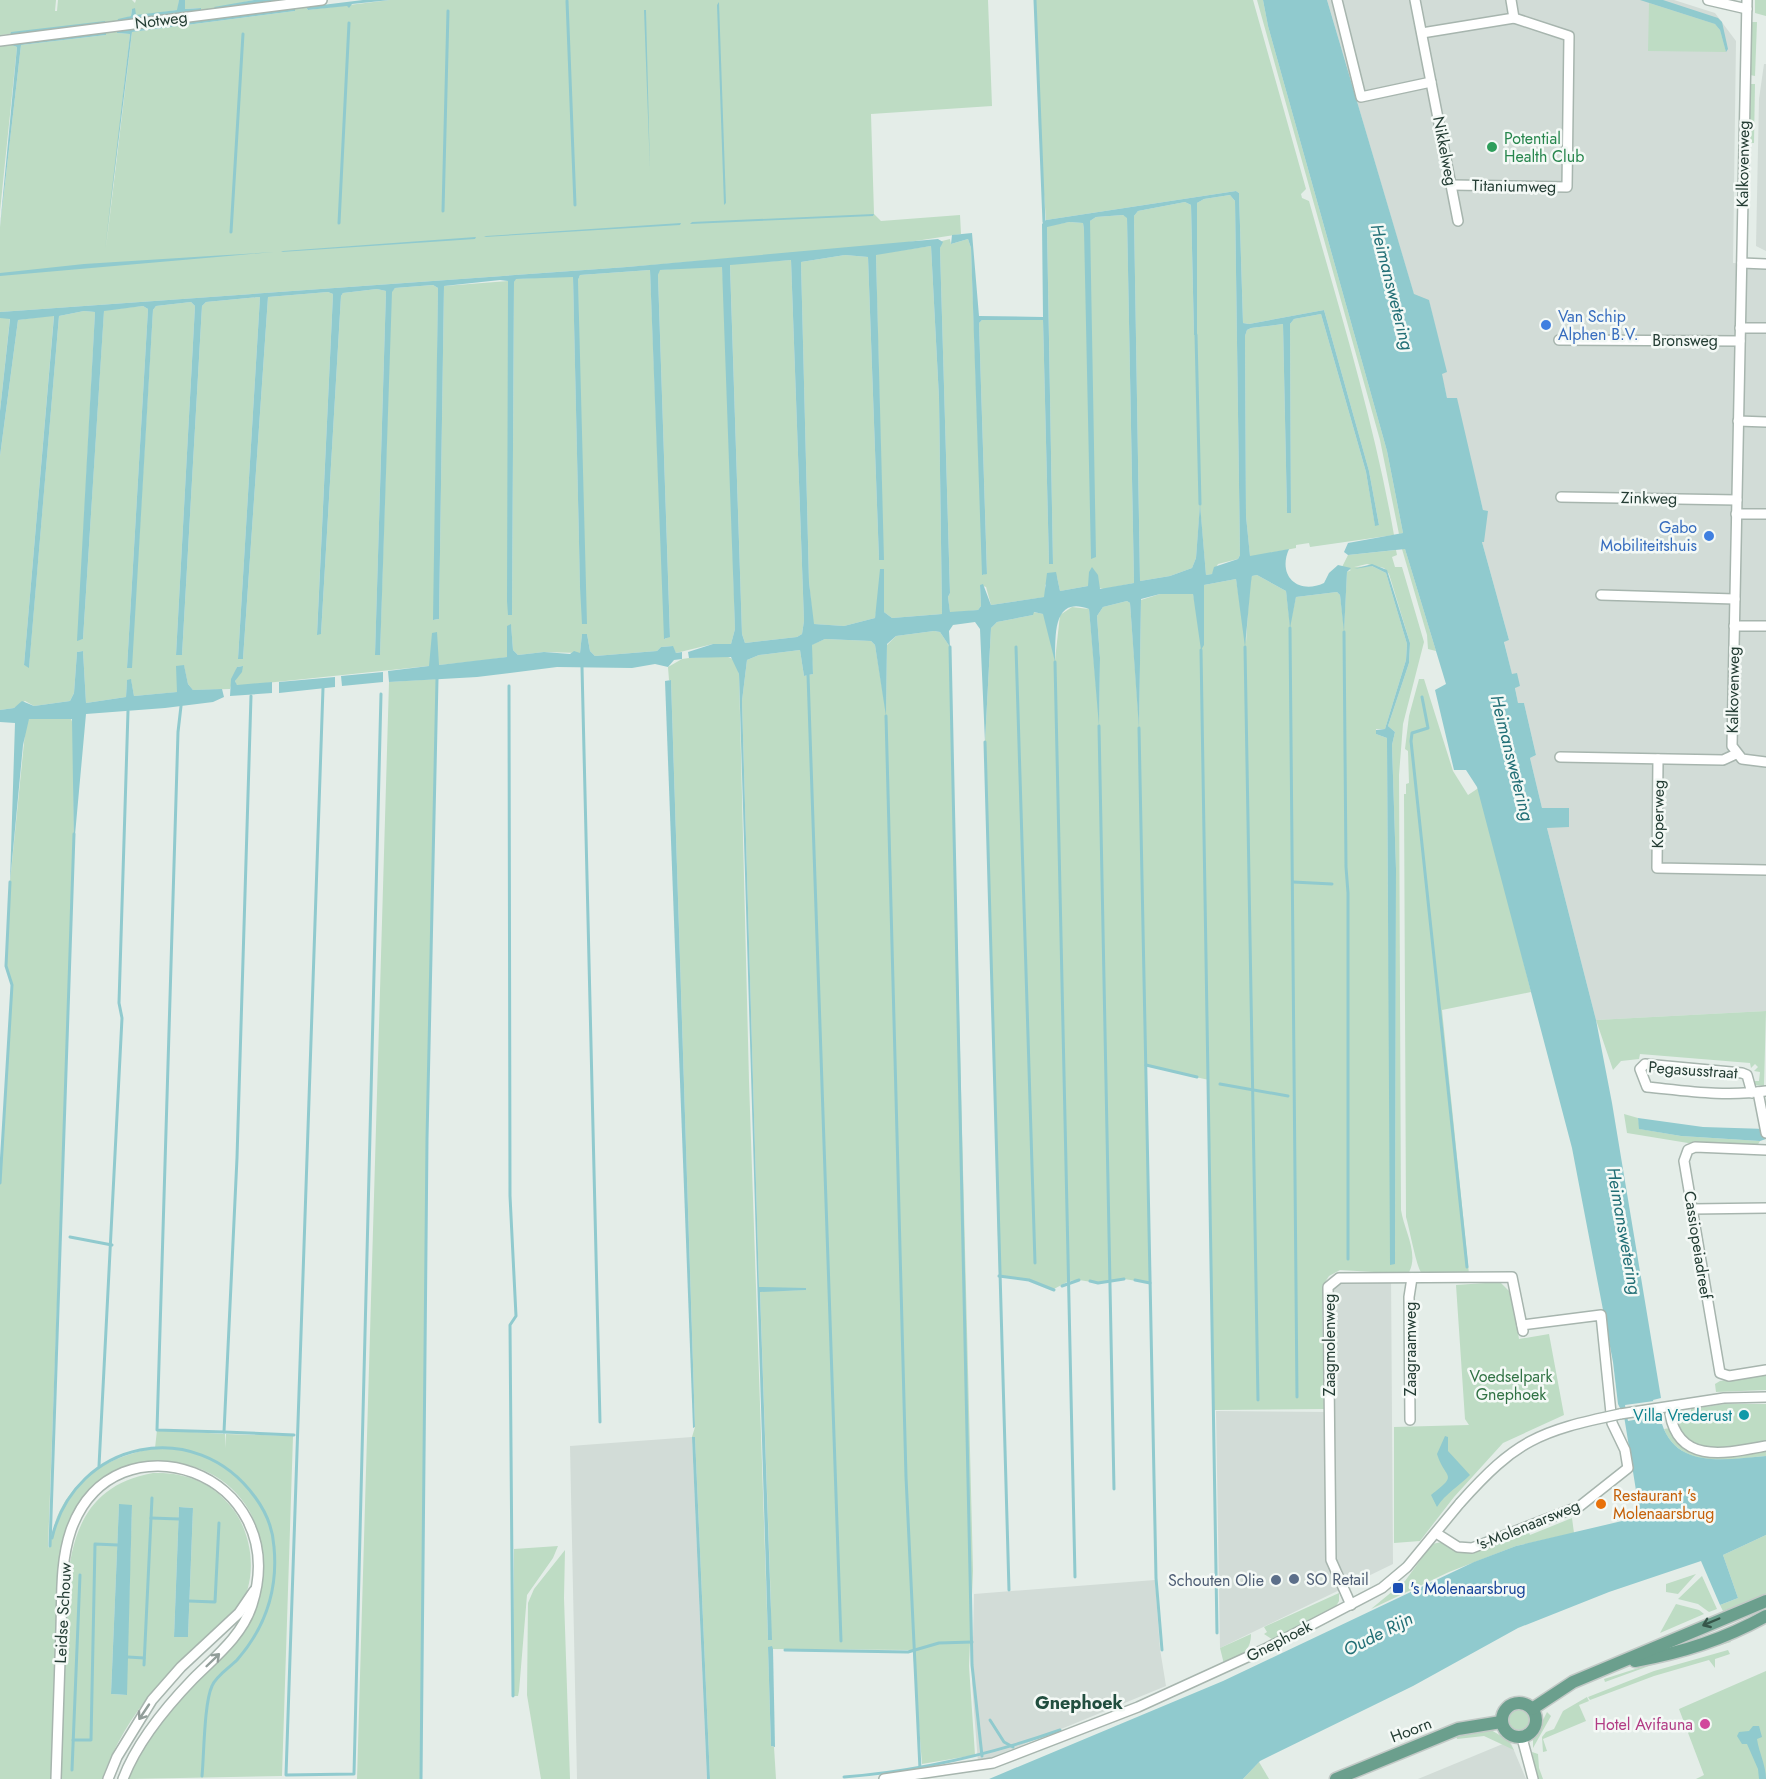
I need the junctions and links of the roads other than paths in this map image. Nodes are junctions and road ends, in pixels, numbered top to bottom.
1 (322, 0) edge
2 (1337, 0) edge
3 (1415, 0) edge
4 (1511, 0) edge
5 (1708, 0) edge
6 (1747, 4) edge
7 (1514, 18) junction
8 (1422, 33) junction
9 (0, 41) edge
10 (1431, 82) junction
11 (1452, 185) junction
12 (1458, 221) dead end
13 (1742, 263) junction
14 (1766, 264) edge
15 (1740, 328) junction
16 (1766, 328) edge
17 (1559, 340) dead end
18 (1740, 341) junction
19 (1738, 421) junction
20 (1766, 422) edge
21 (1561, 497) dead end
22 (1737, 500) junction
23 (1736, 514) junction
24 (1766, 514) edge
25 (1601, 595) dead end
26 (1735, 599) junction
27 (1734, 626) junction
28 (1766, 626) edge
29 (1736, 754) junction
30 (1560, 757) dead end
31 (1658, 759) junction
32 (1766, 762) edge
33 (1766, 870) edge
34 (1759, 1092) edge
35 (1766, 1133) edge
36 (1766, 1152) edge
37 (1766, 1208) edge
38 (1693, 1209) junction
39 (1412, 1278) junction
40 (1522, 1328) joint
41 (1766, 1370) edge
42 (1766, 1397) edge
43 (1670, 1414) dead end
44 (1410, 1420) dead end
45 (1766, 1446) edge
46 (1436, 1533) junction
47 (254, 1592) junction
48 (1766, 1601) edge
49 (1351, 1605) junction
50 (1766, 1616) edge
51 (1625, 1662) junction
52 (1532, 1709) junction
53 (1501, 1722) junction
54 (1522, 1738) junction
55 (56, 1779) edge
56 (108, 1779) edge
57 (123, 1779) edge
58 (884, 1779) edge
59 (1336, 1779) edge
60 (1533, 1779) edge

1 - 9 street, Notweg
2 - 10 street
3 - 8 street, Nikkelweg
4 - 7 street
5 - 6 street
6 - 13 street, Kalkovenweg
7 - 8 street
7 - 11 street, Titaniumweg
8 - 10 street, Nikkelweg
10 - 11 street, Nikkelweg
11 - 12 street, Nikkelweg
13 - 14 street
13 - 15 street, Kalkovenweg
15 - 16 street
15 - 18 street, Kalkovenweg
17 - 18 street, Bronsweg
18 - 19 street, Kalkovenweg
19 - 20 street
19 - 22 street, Kalkovenweg
21 - 22 street, Zinkweg
22 - 23 street, Kalkovenweg
23 - 24 street
23 - 26 street, Kalkovenweg
25 - 26 street
26 - 27 street, Kalkovenweg
27 - 28 street, Kalkovenweg
27 - 29 street, Kalkovenweg
29 - 31 street, Koperweg
29 - 32 street, Koperweg
30 - 31 street, Koperweg
31 - 33 street, Koperweg
34 - 34 street, Pegasusstraat
34 - 35 street
36 - 38 street, Cassiopeiadreef
37 - 38 street
38 - 41 street, Cassiopeiadreef
39 - 40 street, Zaagmolenweg
39 - 44 street, Zaagraamweg
39 - 49 street, Zaagmolenweg
40 - 46 street, 's-Molenaarsweg
42 - 46 street, Gnephoek, bridge
43 - 45 street
46 - 49 street, Gnephoek
47 - 55 street, Leidse Schouw
47 -> 56 street
57 -> 47 street, Leidse Schouw
48 -> 51 main road
49 - 58 street, Gnephoek
50 - 51 main road
51 - 52 main road
52 - 53 main road
52 - 54 main road
53 - 54 main road
53 - 59 main road, Hoorn
54 - 60 street

